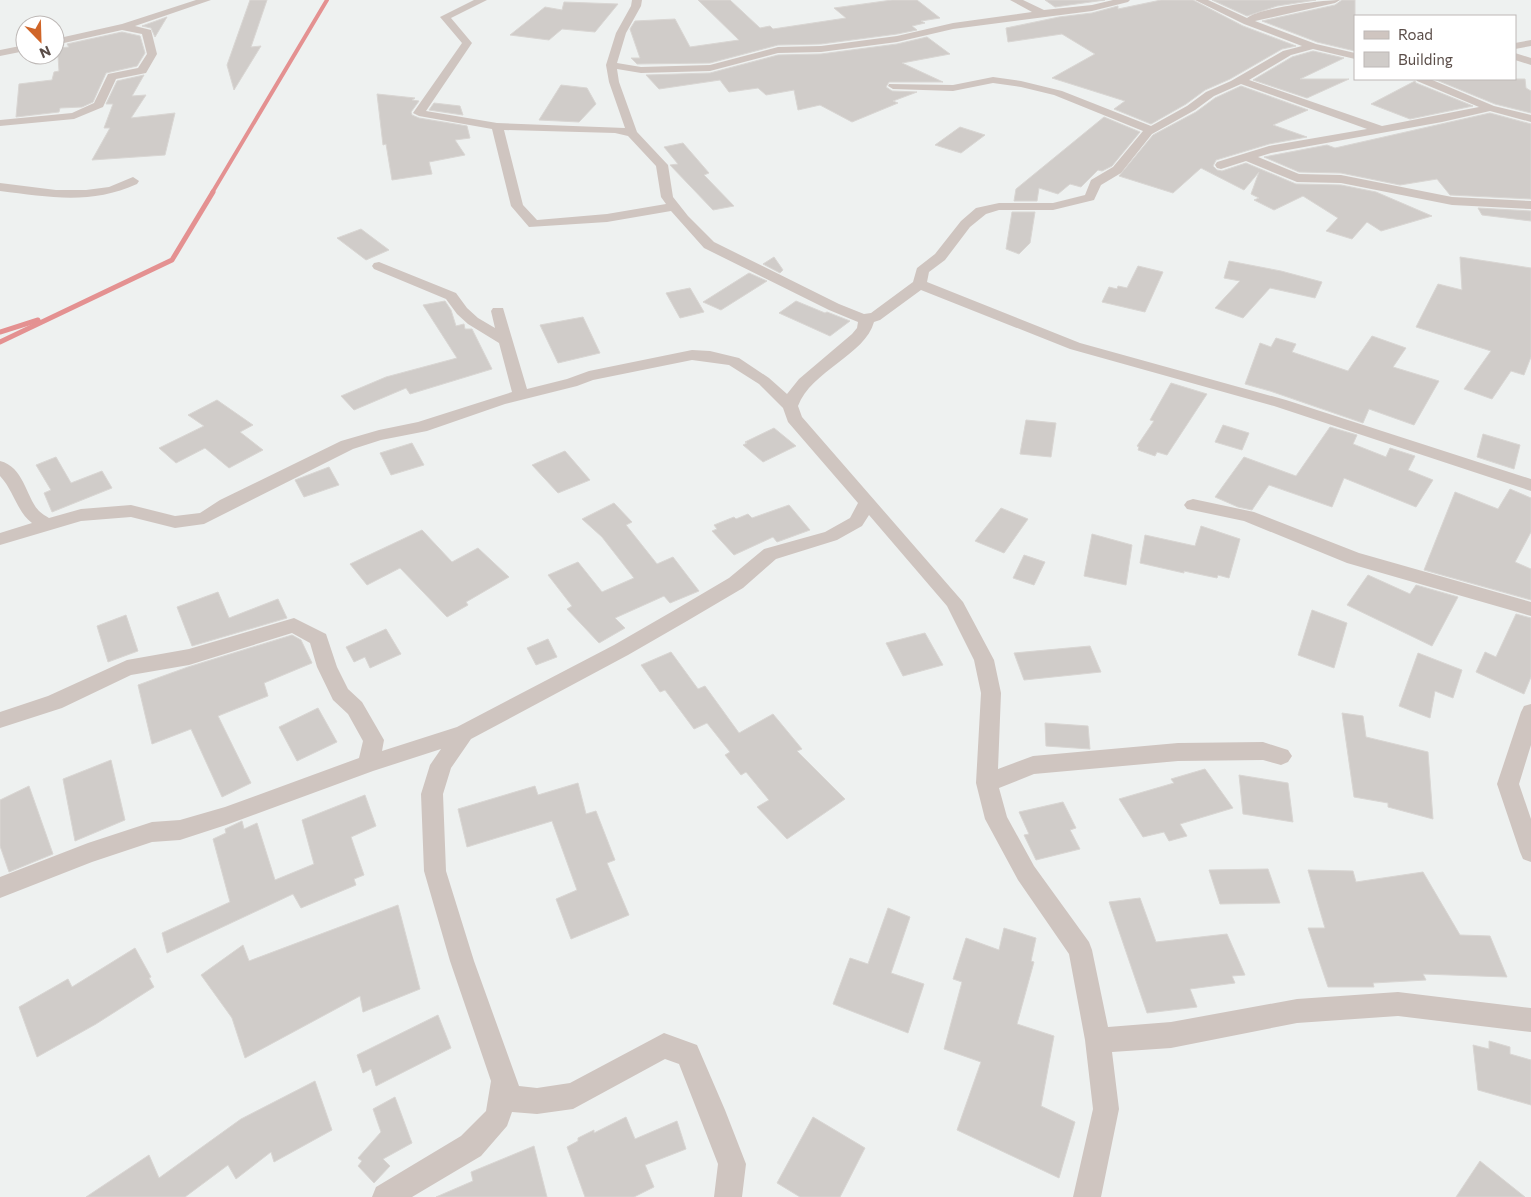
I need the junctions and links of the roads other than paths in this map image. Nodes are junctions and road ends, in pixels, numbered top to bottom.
1 (206, 0) edge
2 (482, 0) edge
3 (637, 0) edge
4 (1015, 0) edge
5 (1125, 0) edge
6 (1200, 0) edge
7 (1335, 0) edge
8 (1043, 13) junction
9 (1248, 22) junction
10 (122, 27) junction
11 (65, 40) edge
12 (1531, 43) edge
13 (1354, 44) edge
14 (1314, 46) junction
15 (1516, 46) edge
16 (15, 50) edge
17 (1335, 50) junction
18 (0, 53) edge
19 (1354, 56) edge
20 (1516, 56) edge
21 (1531, 62) edge
22 (611, 65) junction
23 (641, 70) junction
24 (1239, 80) junction
25 (1423, 80) edge
26 (614, 82) junction
27 (893, 86) dead end
28 (1490, 108) junction
29 (1531, 120) edge
30 (0, 123) edge
31 (497, 126) junction
32 (1152, 130) junction
33 (1378, 130) junction
34 (632, 133) junction
35 (1246, 157) junction
36 (1221, 166) dead end
37 (133, 181) dead end
38 (0, 187) edge
39 (1531, 205) edge
40 (674, 207) junction
41 (379, 266) dead end
42 (920, 284) junction
43 (498, 311) dead end
44 (863, 319) junction
45 (505, 340) junction
46 (521, 395) junction
47 (790, 406) junction
48 (0, 466) edge
49 (1531, 484) edge
50 (867, 503) junction
51 (1193, 505) dead end
52 (46, 525) junction
53 (0, 540) edge
54 (1531, 609) edge
55 (1531, 712) edge
56 (0, 720) edge
57 (464, 733) junction
58 (1281, 756) dead end
59 (368, 764) junction
60 (987, 783) junction
61 (1531, 852) edge
62 (0, 888) edge
63 (1531, 1020) edge
64 (1098, 1040) junction
65 (504, 1081) junction
66 (386, 1197) edge
67 (728, 1197) edge
68 (1087, 1197) edge

1 - 10 street
2 - 31 street
3 - 22 street
4 - 8 street
5 - 8 street
6 - 9 street
7 - 9 street
8 - 23 street
9 - 14 street
10 - 11 street
10 - 30 street
12 - 15 street
13 - 17 street
14 - 17 street
14 - 24 street
16 - 18 street
17 - 19 street
20 - 21 street
22 - 23 street
22 - 26 street
23 - 26 street
24 - 32 street
24 - 33 street
25 - 28 street
26 - 34 street
27 - 32 street
28 - 29 street
28 - 33 street
31 - 34 street
31 - 40 street
32 - 42 street
33 - 35 street
34 - 40 street
35 - 36 street
35 - 39 street
37 - 38 street
40 - 44 street
41 - 45 street
42 - 44 street
42 - 49 street
43 - 45 street
44 - 47 street
45 - 46 street
46 - 47 street
46 - 52 street
47 - 50 street
48 - 52 street
50 - 57 street
50 - 60 street
51 - 54 street
52 - 53 street
55 - 61 street
56 - 59 street
57 - 59 street
57 - 65 street
58 - 60 street
59 - 62 street
60 - 64 street
63 - 64 street
64 - 68 street
65 - 66 street
65 - 67 street

